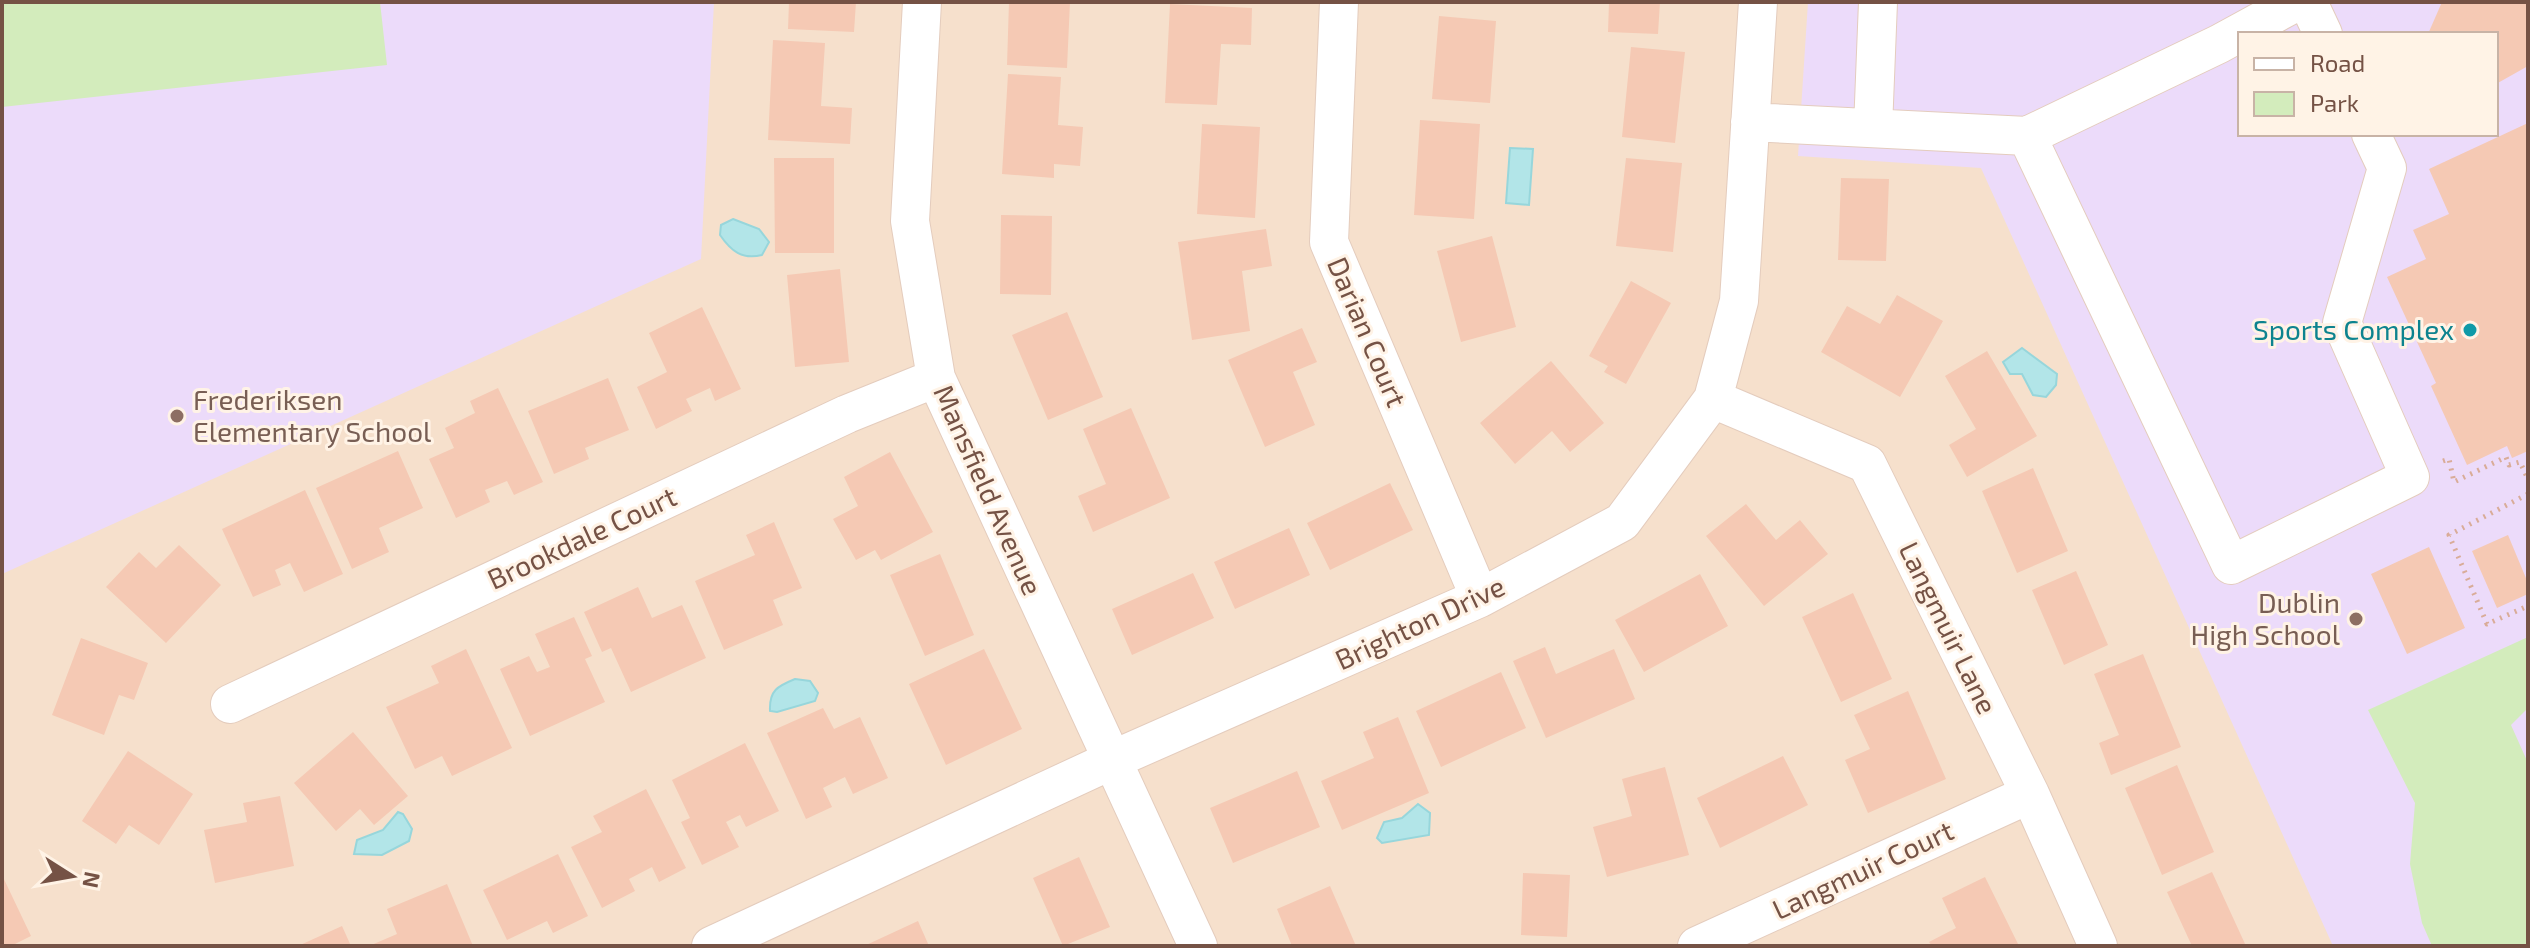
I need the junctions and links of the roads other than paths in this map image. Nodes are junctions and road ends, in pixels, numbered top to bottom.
1 (922, 2) edge
2 (1339, 2) edge
3 (1758, 2) edge
4 (1878, 2) edge
5 (2296, 2) edge
6 (2308, 2) edge
7 (2241, 32) edge
8 (2322, 32) edge
9 (2238, 34) edge
10 (1750, 122) junction
11 (1873, 128) junction
12 (2027, 136) junction
13 (2372, 136) edge
14 (936, 378) junction
15 (1713, 399) junction
16 (1480, 598) junction
17 (230, 704) dead end
18 (1112, 760) junction
19 (2030, 794) junction
20 (728, 943) edge
21 (1198, 946) edge
22 (1697, 946) edge
23 (2098, 946) edge

1 - 14 street, Mansfield Avenue
2 - 16 street, Darian Court
3 - 10 street, Brighton Drive
4 - 11 street
5 - 7 street
6 - 8 street
9 - 12 street
10 - 11 street
10 - 15 street, Brighton Drive
11 - 12 street
12 - 13 street
14 - 17 street, Brookdale Court
14 - 18 street, Mansfield Avenue
15 - 16 street, Brighton Drive
15 - 19 street, Langmuir Lane
16 - 18 street, Brighton Drive
18 - 20 street, Brighton Drive
18 - 21 street, Mansfield Avenue
19 - 22 street, Langmuir Court
19 - 23 street, Langmuir Lane

